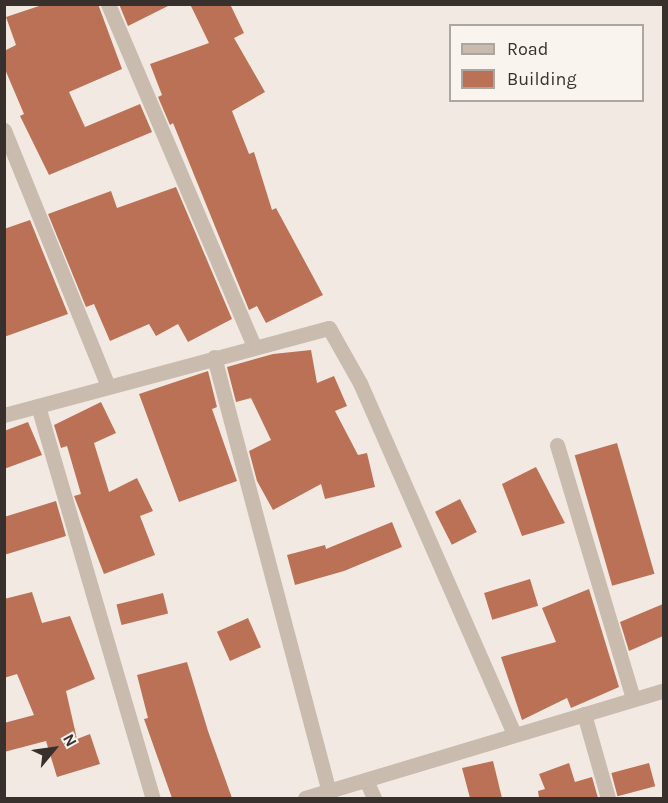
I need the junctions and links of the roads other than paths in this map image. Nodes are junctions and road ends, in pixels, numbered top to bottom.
1 (108, 4) edge
2 (4, 130) edge
3 (254, 346) junction
4 (214, 357) junction
5 (108, 386) junction
6 (38, 406) junction
7 (4, 415) edge
8 (557, 445) dead end
9 (663, 690) edge
10 (633, 699) junction
11 (584, 714) junction
12 (514, 734) junction
13 (366, 780) junction
14 (329, 791) junction
15 (153, 798) edge
16 (305, 798) edge
17 (374, 798) edge
18 (608, 798) edge

1 - 3 street
2 - 5 street
3 - 4 street
3 - 12 street
4 - 5 street
4 - 14 street
5 - 6 street
6 - 7 street
6 - 15 street
8 - 10 street
9 - 10 street
10 - 11 street
11 - 12 street
11 - 18 street
12 - 13 street
13 - 14 street
13 - 17 street
14 - 16 street

